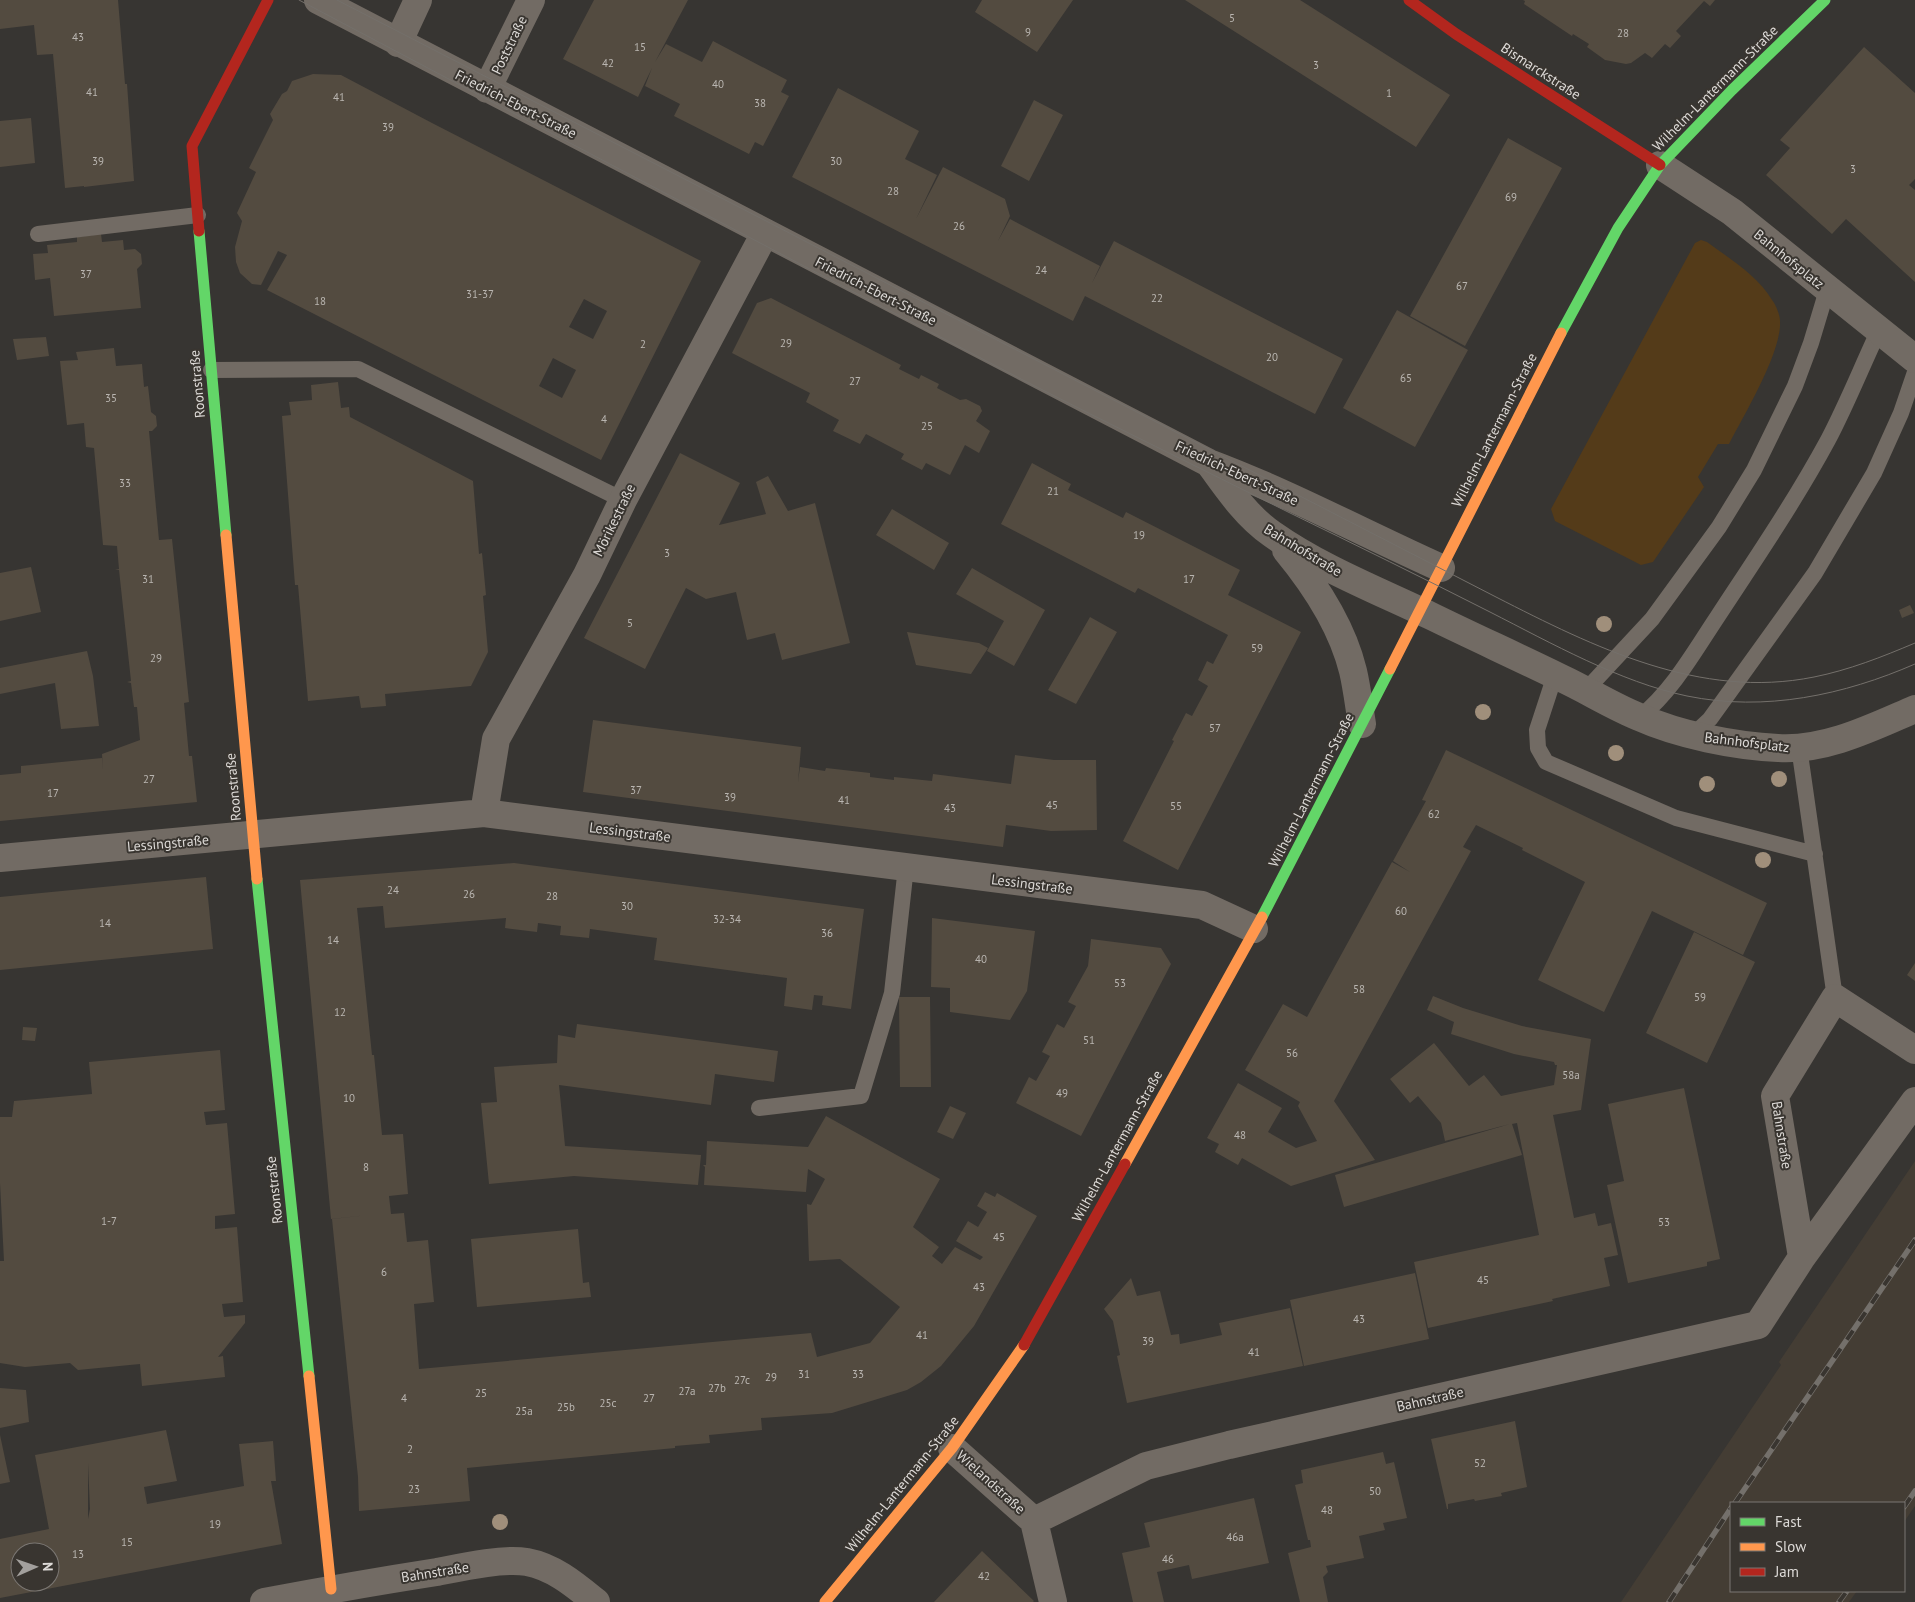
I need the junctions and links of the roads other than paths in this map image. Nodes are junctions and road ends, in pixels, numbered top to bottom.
1 (268, 0) edge
2 (318, 0) edge
3 (418, 0) edge
4 (531, 0) edge
5 (1409, 0) edge
6 (1824, 0) edge
7 (398, 43) junction
8 (487, 89) junction
9 (1660, 165) junction
10 (198, 215) junction
11 (38, 234) dead end
12 (765, 234) junction
13 (1827, 290) junction
14 (1879, 330) junction
15 (1915, 359) edge
16 (211, 370) junction
17 (1915, 372) edge
18 (1209, 463) junction
19 (623, 500) junction
20 (1272, 534) junction
21 (1440, 568) junction
22 (1419, 610) junction
23 (1555, 674) junction
24 (1586, 690) junction
25 (1915, 709) edge
26 (1640, 718) junction
27 (1362, 724) junction
28 (1693, 735) junction
29 (1799, 747) junction
30 (484, 813) junction
31 (252, 835) junction
32 (1815, 854) junction
33 (0, 858) edge
34 (906, 867) junction
35 (1254, 929) junction
36 (1835, 998) junction
37 (1915, 1050) edge
38 (1915, 1101) edge
39 (758, 1108) dead end
40 (1802, 1257) junction
41 (952, 1448) junction
42 (1034, 1521) junction
43 (331, 1589) junction
44 (264, 1602) edge
45 (596, 1602) edge
46 (826, 1602) edge
47 (1054, 1602) edge

1 - 10 street, Roonstraße
2 - 7 street, Friedrich-Ebert-Straße
3 - 7 street
4 - 8 street, Poststraße
5 - 9 street, Bismarckstraße
6 - 9 street, Wilhelm-Lantermann-Straße
7 - 8 street, Friedrich-Ebert-Straße
8 - 12 street, Friedrich-Ebert-Straße
9 - 13 street, Bahnhofsplatz
9 - 21 street, Wilhelm-Lantermann-Straße
10 - 11 lane
10 - 16 street, Roonstraße
12 - 18 street, Friedrich-Ebert-Straße
12 - 19 street, Mörikestraße
13 - 14 street, Bahnhofsplatz
13 - 24 lane
14 - 15 street, Bahnhofsplatz
14 - 26 lane
16 - 19 lane
16 - 31 street, Roonstraße
17 - 28 lane
18 - 20 street, Bahnhofstraße
18 - 21 street, Friedrich-Ebert-Straße
19 - 30 street, Mörikestraße
20 - 22 street, Bahnhofstraße
20 - 27 street
21 - 22 street, Wilhelm-Lantermann-Straße
22 - 23 street, Bahnhofsplatz
22 - 27 street, Wilhelm-Lantermann-Straße
23 - 24 street, Bahnhofsplatz
23 - 32 lane
24 - 26 street, Bahnhofsplatz
25 - 29 street, Bahnhofsplatz
26 - 28 street, Bahnhofsplatz
27 - 35 street, Wilhelm-Lantermann-Straße
28 - 29 street, Bahnhofsplatz
29 - 32 lane
30 - 31 street, Lessingstraße
30 - 34 street, Lessingstraße
31 - 33 street, Lessingstraße
31 - 43 street, Roonstraße
32 - 36 lane
34 - 35 street, Lessingstraße
34 - 39 lane
35 - 41 street, Wilhelm-Lantermann-Straße
36 - 37 street
36 - 40 street, Bahnstraße
38 - 40 street, Bahnstraße
40 - 42 street, Bahnstraße
41 - 42 street, Wielandstraße
41 - 46 street, Wilhelm-Lantermann-Straße
42 - 47 street, Wielandstraße
43 - 44 street, Bahnstraße
43 - 45 street, Bahnstraße

